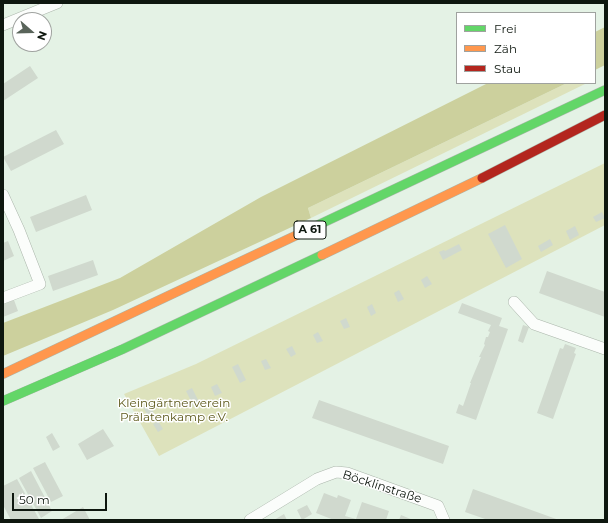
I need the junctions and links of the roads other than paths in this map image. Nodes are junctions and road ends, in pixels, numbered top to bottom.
1 (57, 3) edge
2 (3, 25) edge
3 (605, 90) edge
4 (605, 114) edge
5 (3, 195) edge
6 (3, 298) edge
7 (514, 302) dead end
8 (605, 349) edge
9 (3, 374) edge
10 (3, 401) edge
11 (250, 520) edge
12 (444, 520) edge

1 - 2 street
3 - 9 highway, A 61
4 - 10 highway, A 61
5 - 6 street
7 - 8 street
11 - 12 street, Böcklinstraße

